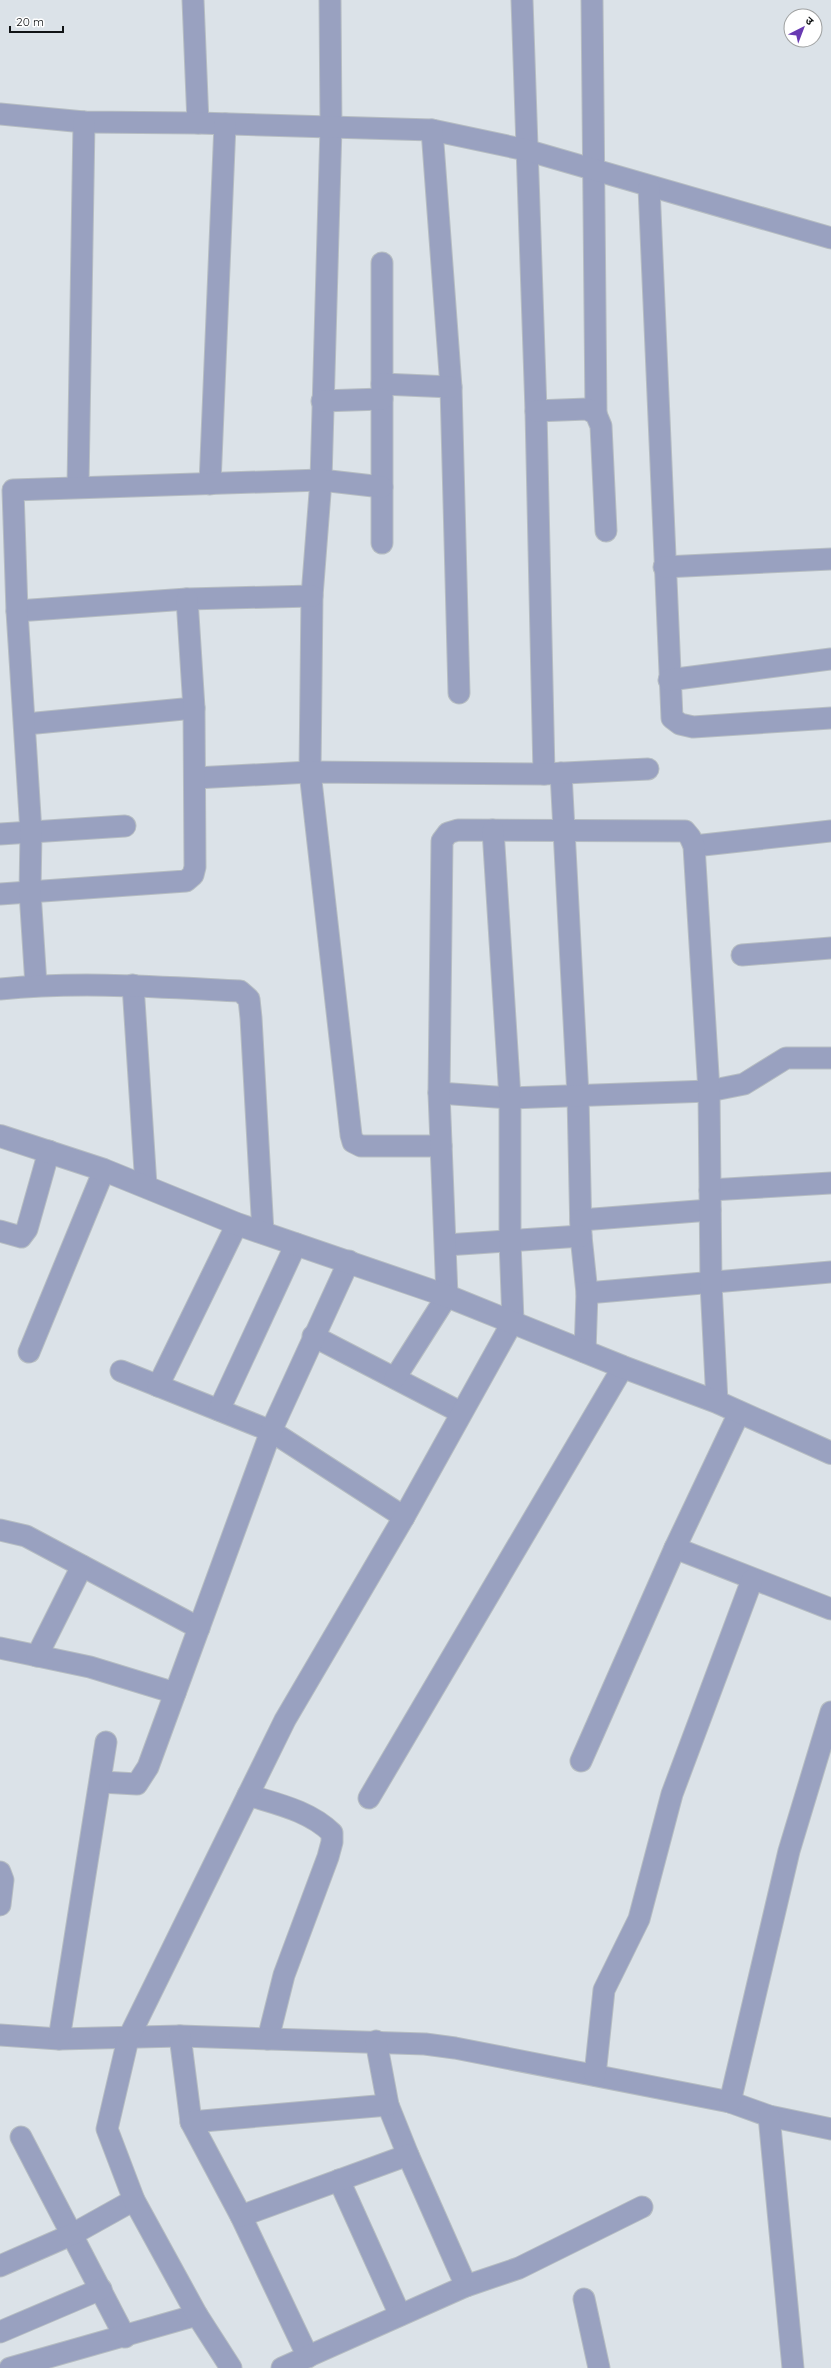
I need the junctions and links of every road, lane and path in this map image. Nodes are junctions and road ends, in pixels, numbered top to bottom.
1 (193, 0) edge
2 (330, 0) edge
3 (522, 0) edge
4 (592, 0) edge
5 (0, 114) edge
6 (84, 122) junction
7 (198, 123) junction
8 (225, 124) junction
9 (331, 126) junction
10 (432, 130) junction
11 (526, 150) junction
12 (592, 168) junction
13 (649, 187) junction
14 (831, 238) edge
15 (382, 263) dead end
16 (451, 387) junction
17 (382, 392) junction
18 (322, 401) junction
19 (536, 411) junction
20 (596, 414) junction
21 (321, 480) junction
22 (210, 484) junction
23 (78, 486) junction
24 (382, 487) junction
25 (6, 490) edge
26 (606, 531) dead end
27 (382, 543) dead end
28 (831, 559) edge
29 (664, 567) junction
30 (312, 596) junction
31 (187, 599) junction
32 (17, 611) junction
33 (831, 659) edge
34 (669, 680) junction
35 (459, 693) dead end
36 (194, 708) junction
37 (831, 718) edge
38 (26, 724) junction
39 (648, 769) dead end
40 (310, 772) junction
41 (553, 773) junction
42 (194, 778) junction
43 (125, 826) dead end
44 (493, 830) junction
45 (564, 830) junction
46 (831, 831) edge
47 (31, 832) junction
48 (0, 834) edge
49 (694, 846) junction
50 (30, 892) junction
51 (0, 894) edge
52 (831, 948) edge
53 (742, 955) dead end
54 (36, 985) junction
55 (133, 985) junction
56 (0, 989) edge
57 (831, 1058) edge
58 (710, 1091) junction
59 (439, 1093) junction
60 (578, 1096) junction
61 (510, 1098) junction
62 (0, 1136) edge
63 (441, 1146) junction
64 (49, 1151) junction
65 (104, 1170) junction
66 (831, 1183) edge
67 (146, 1186) junction
68 (710, 1200) junction
69 (237, 1224) junction
70 (581, 1228) junction
71 (0, 1232) edge
72 (263, 1233) junction
73 (510, 1241) junction
74 (296, 1244) junction
75 (446, 1245) junction
76 (349, 1261) junction
77 (831, 1272) edge
78 (711, 1284) junction
79 (586, 1293) junction
80 (447, 1296) junction
81 (513, 1321) junction
82 (313, 1336) junction
83 (29, 1352) dead end
84 (585, 1352) junction
85 (622, 1367) junction
86 (121, 1371) dead end
87 (395, 1378) junction
88 (158, 1386) junction
89 (717, 1402) junction
90 (219, 1410) junction
91 (460, 1412) junction
92 (739, 1413) junction
93 (270, 1431) junction
94 (831, 1453) edge
95 (404, 1517) junction
96 (0, 1530) edge
97 (675, 1548) junction
98 (82, 1566) junction
99 (752, 1580) junction
100 (831, 1609) edge
101 (198, 1628) junction
102 (0, 1648) edge
103 (37, 1656) junction
104 (175, 1693) junction
105 (831, 1712) edge
106 (106, 1742) dead end
107 (581, 1760) dead end
108 (101, 1782) junction
109 (248, 1795) junction
110 (368, 1798) dead end
111 (0, 1872) edge
112 (0, 1905) edge
113 (0, 2035) edge
114 (180, 2036) junction
115 (268, 2038) junction
116 (59, 2039) junction
117 (128, 2039) junction
118 (376, 2041) junction
119 (595, 2075) junction
120 (730, 2102) junction
121 (388, 2105) junction
122 (769, 2116) junction
123 (191, 2122) junction
124 (831, 2129) edge
125 (21, 2137) dead end
126 (408, 2155) junction
127 (339, 2180) junction
128 (134, 2200) junction
129 (642, 2207) dead end
130 (242, 2216) junction
131 (73, 2234) junction
132 (0, 2266) edge
133 (466, 2286) junction
134 (101, 2289) junction
135 (584, 2299) dead end
136 (197, 2315) junction
137 (400, 2315) junction
138 (0, 2332) edge
139 (125, 2337) junction
140 (308, 2357) junction
141 (10, 2368) edge
142 (231, 2368) edge
143 (282, 2368) edge
144 (599, 2368) edge
145 (793, 2368) edge

1 - 7 street
2 - 9 street
3 - 11 street
4 - 12 street
5 - 6 street
6 - 7 street
6 - 23 street
7 - 8 street
8 - 9 street
8 - 22 street
9 - 10 street
9 - 18 street
10 - 11 street
10 - 16 street
11 - 12 street
11 - 19 street
12 - 13 street
12 - 20 street
13 - 14 street
13 - 29 street
15 - 17 street
16 - 17 street
16 - 35 street
17 - 18 street
17 - 24 street
18 - 21 street
19 - 20 street
19 - 41 street
20 - 26 street
21 - 22 street
21 - 24 street
21 - 30 street
22 - 23 street
23 - 25 street
24 - 27 street
25 - 32 street
28 - 29 street
29 - 34 street
30 - 31 street
30 - 40 street
31 - 32 street
31 - 36 street
32 - 38 street
33 - 34 street
34 - 37 street
36 - 38 street
36 - 42 street
38 - 47 street
39 - 41 street
40 - 41 street
40 - 42 street
40 - 63 street
41 - 45 street
42 - 50 street
43 - 47 street
44 - 45 street
44 - 59 street
44 - 61 street
45 - 49 street
45 - 60 street
46 - 49 street
47 - 48 street
47 - 50 street
49 - 58 street
50 - 51 street
50 - 54 street
52 - 53 street
54 - 55 street
54 - 56 street
55 - 67 street
55 - 72 street
57 - 58 street
58 - 60 street
58 - 68 street
59 - 61 street
59 - 63 street
60 - 61 street
60 - 70 street
61 - 73 street
62 - 64 street
63 - 75 street
64 - 65 street
64 - 71 street
65 - 67 street
65 - 83 street
66 - 68 street
67 - 69 street
68 - 70 street
68 - 78 street
69 - 72 street
69 - 88 street
70 - 73 street
70 - 79 street
72 - 74 street
73 - 75 street
73 - 81 street
74 - 76 street
74 - 90 street
75 - 80 street
76 - 80 street
76 - 82 street
77 - 78 street
78 - 79 street
78 - 89 street
79 - 84 street
80 - 81 street
80 - 87 street
81 - 84 street
81 - 91 street
82 - 87 street
82 - 93 street
84 - 85 street
85 - 89 street
85 - 110 street
86 - 88 street
87 - 91 street
88 - 90 street
89 - 92 street
90 - 93 street
91 - 95 street
92 - 94 street
92 - 97 street
93 - 95 street
93 - 101 street
95 - 109 street
96 - 98 street
97 - 99 street
97 - 107 street
98 - 101 street
98 - 103 street
99 - 100 street
99 - 119 street
101 - 104 street
102 - 103 street
103 - 104 street
104 - 108 street
105 - 120 street
106 - 108 street
108 - 116 street
109 - 115 street
109 - 117 street
111 - 112 street
113 - 116 street
114 - 115 street
114 - 117 street
114 - 123 street
115 - 118 street
116 - 117 street
117 - 128 street
118 - 119 street
118 - 121 street
119 - 120 street
120 - 122 street
121 - 123 street
121 - 126 street
122 - 124 street
122 - 145 street
123 - 130 street
125 - 131 street
126 - 127 street
126 - 133 street
127 - 130 street
127 - 137 street
128 - 131 street
128 - 136 street
129 - 133 street
130 - 140 street
131 - 132 street
131 - 134 street
133 - 137 street
134 - 138 street
134 - 139 street
135 - 144 street
136 - 139 street
136 - 142 street
137 - 140 street
139 - 141 street
140 - 143 street

